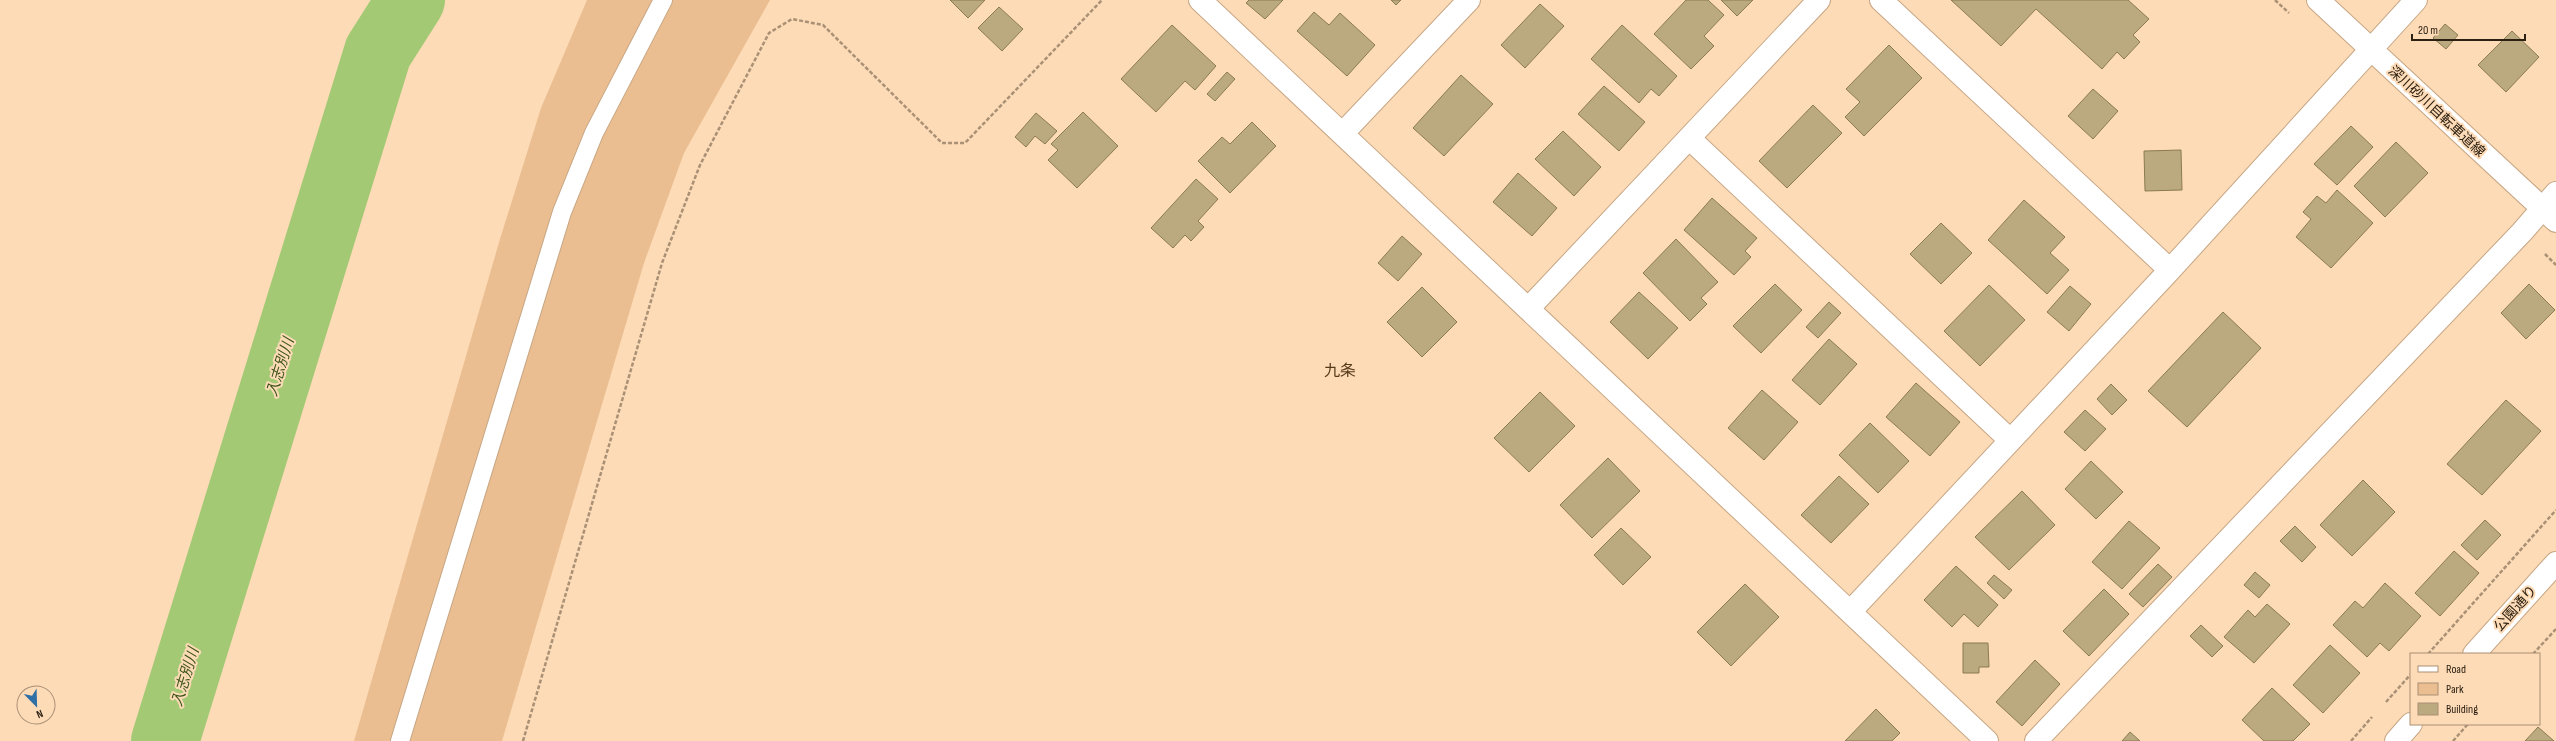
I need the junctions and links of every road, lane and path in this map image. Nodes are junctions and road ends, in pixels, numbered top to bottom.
1 (663, 0) edge
2 (1102, 0) edge
3 (1200, 0) edge
4 (1469, 0) edge
5 (1819, 0) edge
6 (1881, 0) edge
7 (2318, 0) edge
8 (2416, 0) edge
9 (2371, 49) junction
10 (1343, 133) junction
11 (1689, 138) junction
12 (2551, 207) edge
13 (2170, 270) junction
14 (1528, 309) junction
15 (2010, 440) junction
16 (2556, 510) edge
17 (2556, 563) edge
18 (1850, 612) junction
19 (2556, 628) edge
20 (2429, 653) edge
21 (2475, 653) edge
22 (2534, 653) edge
23 (2410, 725) edge
24 (2467, 725) edge
25 (400, 741) edge
26 (522, 741) edge
27 (1988, 741) edge
28 (2036, 741) edge
29 (2396, 741) edge
30 (2453, 741) edge

1 - 25 lane
2 - 26 path
3 - 10 street
4 - 10 street
5 - 11 street
6 - 13 street
7 - 9 street, 深川砂川自転車道線
8 - 9 street
9 - 12 street, 深川砂川自転車道線
9 - 13 street
10 - 14 street
11 - 14 street
11 - 15 street
12 - 28 street
13 - 15 street
14 - 18 street
15 - 18 street
16 - 20 path
17 - 21 street, 公園通り
18 - 27 street
19 - 22 path
23 - 29 street
24 - 30 path

